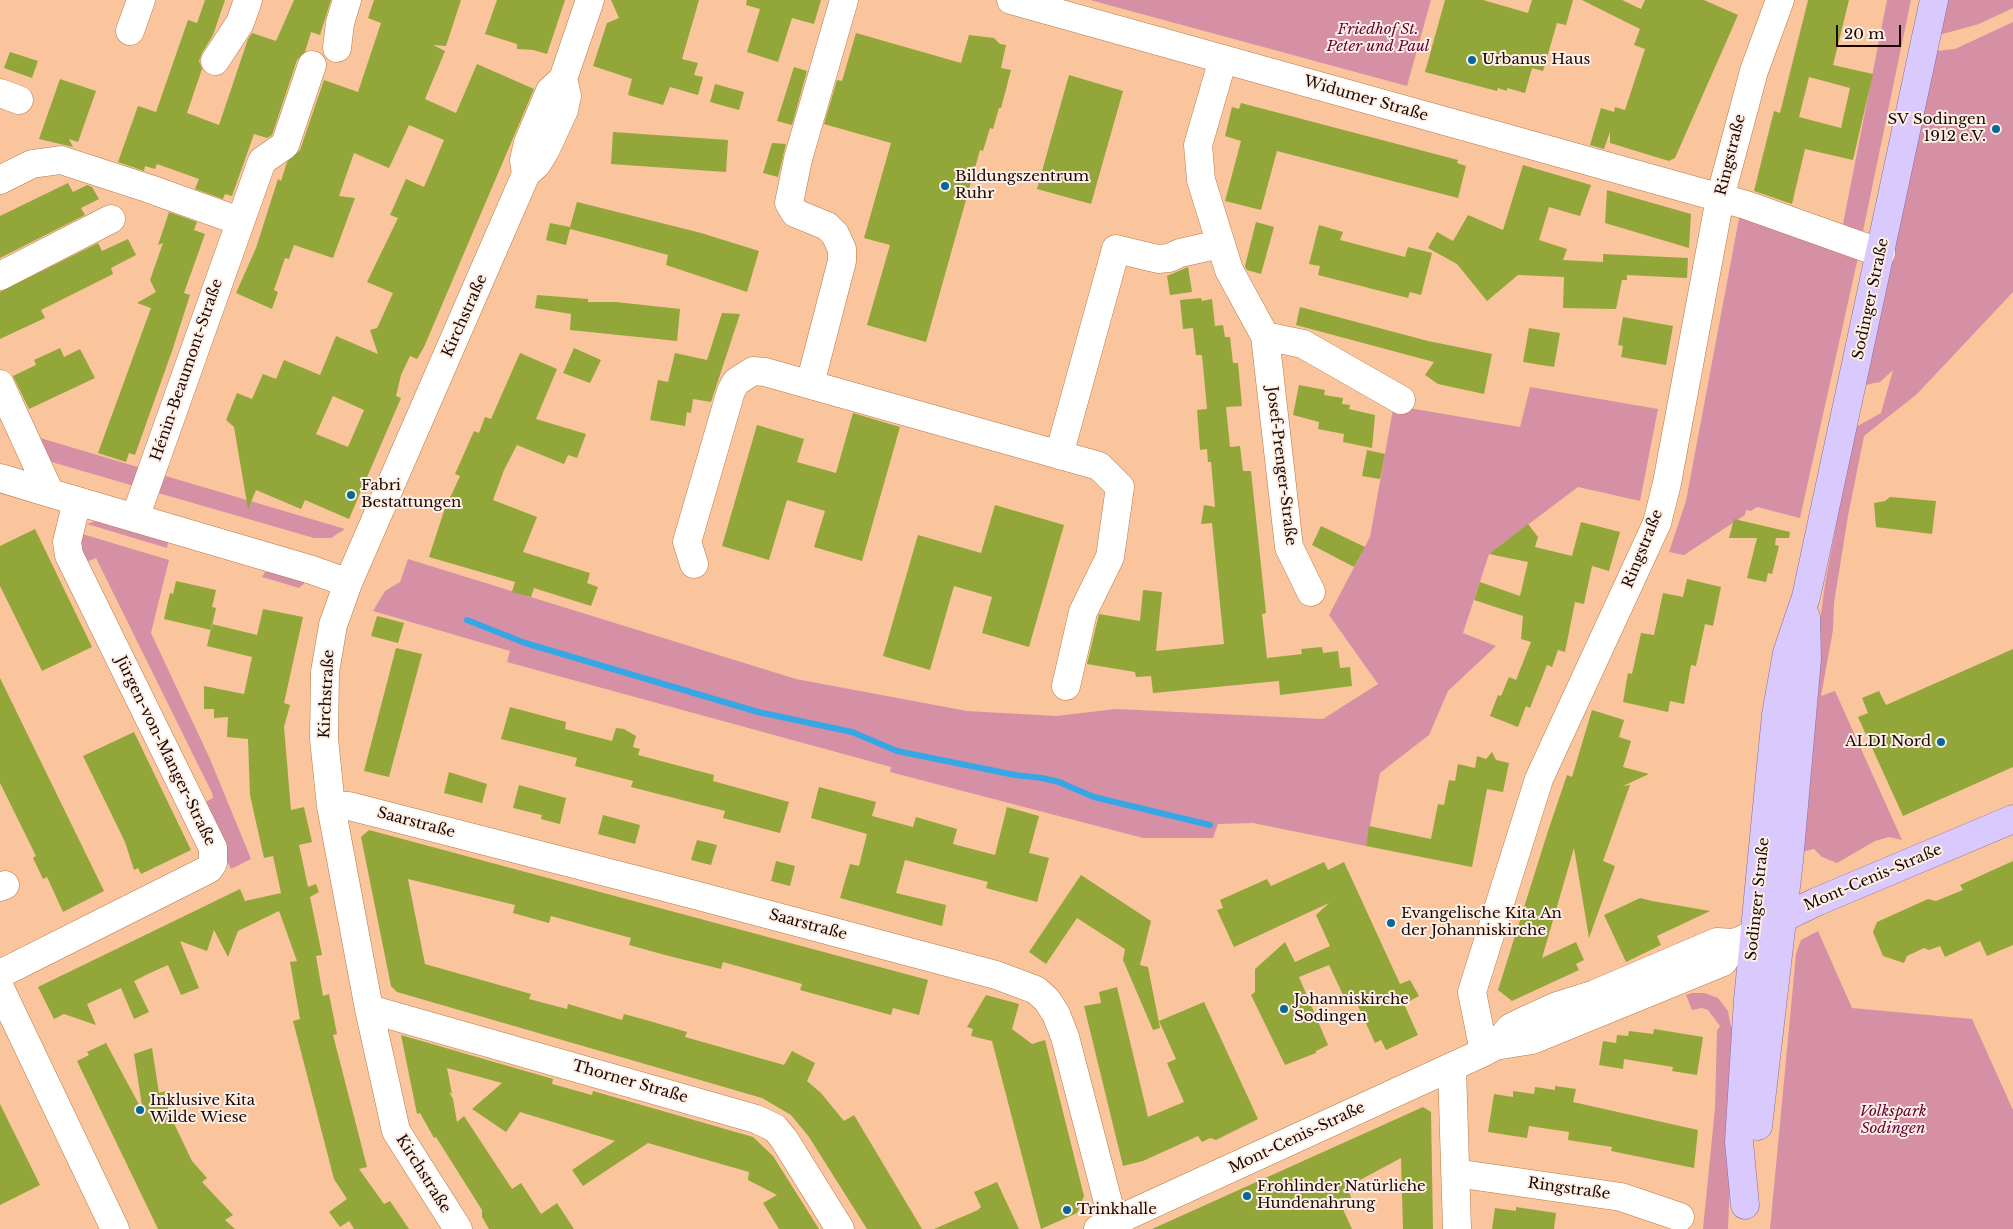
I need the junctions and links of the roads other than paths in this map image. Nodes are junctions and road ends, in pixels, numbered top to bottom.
1 (141, 0) edge
2 (248, 0) edge
3 (347, 0) edge
4 (590, 0) edge
5 (844, 0) edge
6 (1011, 0) edge
7 (1780, 0) edge
8 (1934, 0) edge
9 (130, 31) dead end
10 (337, 48) dead end
11 (1222, 59) junction
12 (215, 61) dead end
13 (312, 65) dead end
14 (0, 180) edge
15 (1720, 198) junction
16 (111, 219) dead end
17 (239, 222) junction
18 (1220, 244) junction
19 (1881, 253) junction
20 (0, 276) edge
21 (1264, 336) junction
22 (0, 384) edge
23 (810, 384) junction
24 (1401, 400) dead end
25 (1059, 455) junction
26 (0, 478) edge
27 (50, 493) junction
28 (77, 501) junction
29 (135, 518) junction
30 (694, 564) dead end
31 (348, 583) junction
32 (1311, 592) dead end
33 (1806, 598) junction
34 (1066, 686) dead end
35 (330, 806) junction
36 (2013, 820) edge
37 (1783, 918) junction
38 (1744, 939) junction
39 (0, 974) edge
40 (0, 988) edge
41 (369, 1009) junction
42 (1490, 1049) junction
43 (1452, 1068) junction
44 (1455, 1173) junction
45 (1680, 1216) dead end
46 (1744, 1217) edge
47 (1109, 1227) edge
48 (115, 1229) edge
49 (458, 1229) edge
50 (840, 1229) edge
51 (1457, 1229) edge

1 - 9 street
2 - 12 street
3 - 10 street
4 - 31 street, Kirchstraße
5 - 23 street
6 - 11 street, Widumer Straße
7 - 15 street, Ringstraße
8 - 19 main road, Sodinger Straße
11 - 15 street, Widumer Straße
11 - 18 street, Josef-Prenger-Straße
13 - 17 street, Hénin-Beaumont-Straße
14 - 17 street
15 - 19 street, Widumer Straße
15 - 42 street, Ringstraße
16 - 20 street
17 - 29 street, Hénin-Beaumont-Straße
18 - 21 street, Josef-Prenger-Straße
18 - 25 street
19 - 33 main road, Sodinger Straße
21 - 24 street
21 - 32 street, Josef-Prenger-Straße
22 - 27 street
23 - 25 street
23 - 30 street
25 - 34 street
26 - 27 street
27 - 28 street
28 - 29 street
28 - 39 street, Jürgen-von-Manger-Straße
29 - 31 street
31 - 35 street, Kirchstraße
33 - 37 main road, Sodinger Straße
33 - 38 main road, Sodinger Straße
35 - 41 street, Kirchstraße
35 - 47 street, Saarstraße
36 - 37 main road, Mont-Cenis-Straße
37 - 38 main road, Mont-Cenis-Straße
37 - 46 main road, Sodinger Straße
38 - 42 street, Mont-Cenis-Straße
38 - 46 main road, Sodinger Straße
40 - 48 street
41 - 49 street, Kirchstraße
41 - 50 street, Thorner Straße
42 - 43 street, Mont-Cenis-Straße
43 - 44 street
43 - 47 street, Mont-Cenis-Straße
44 - 45 street, Ringstraße
44 - 51 street

